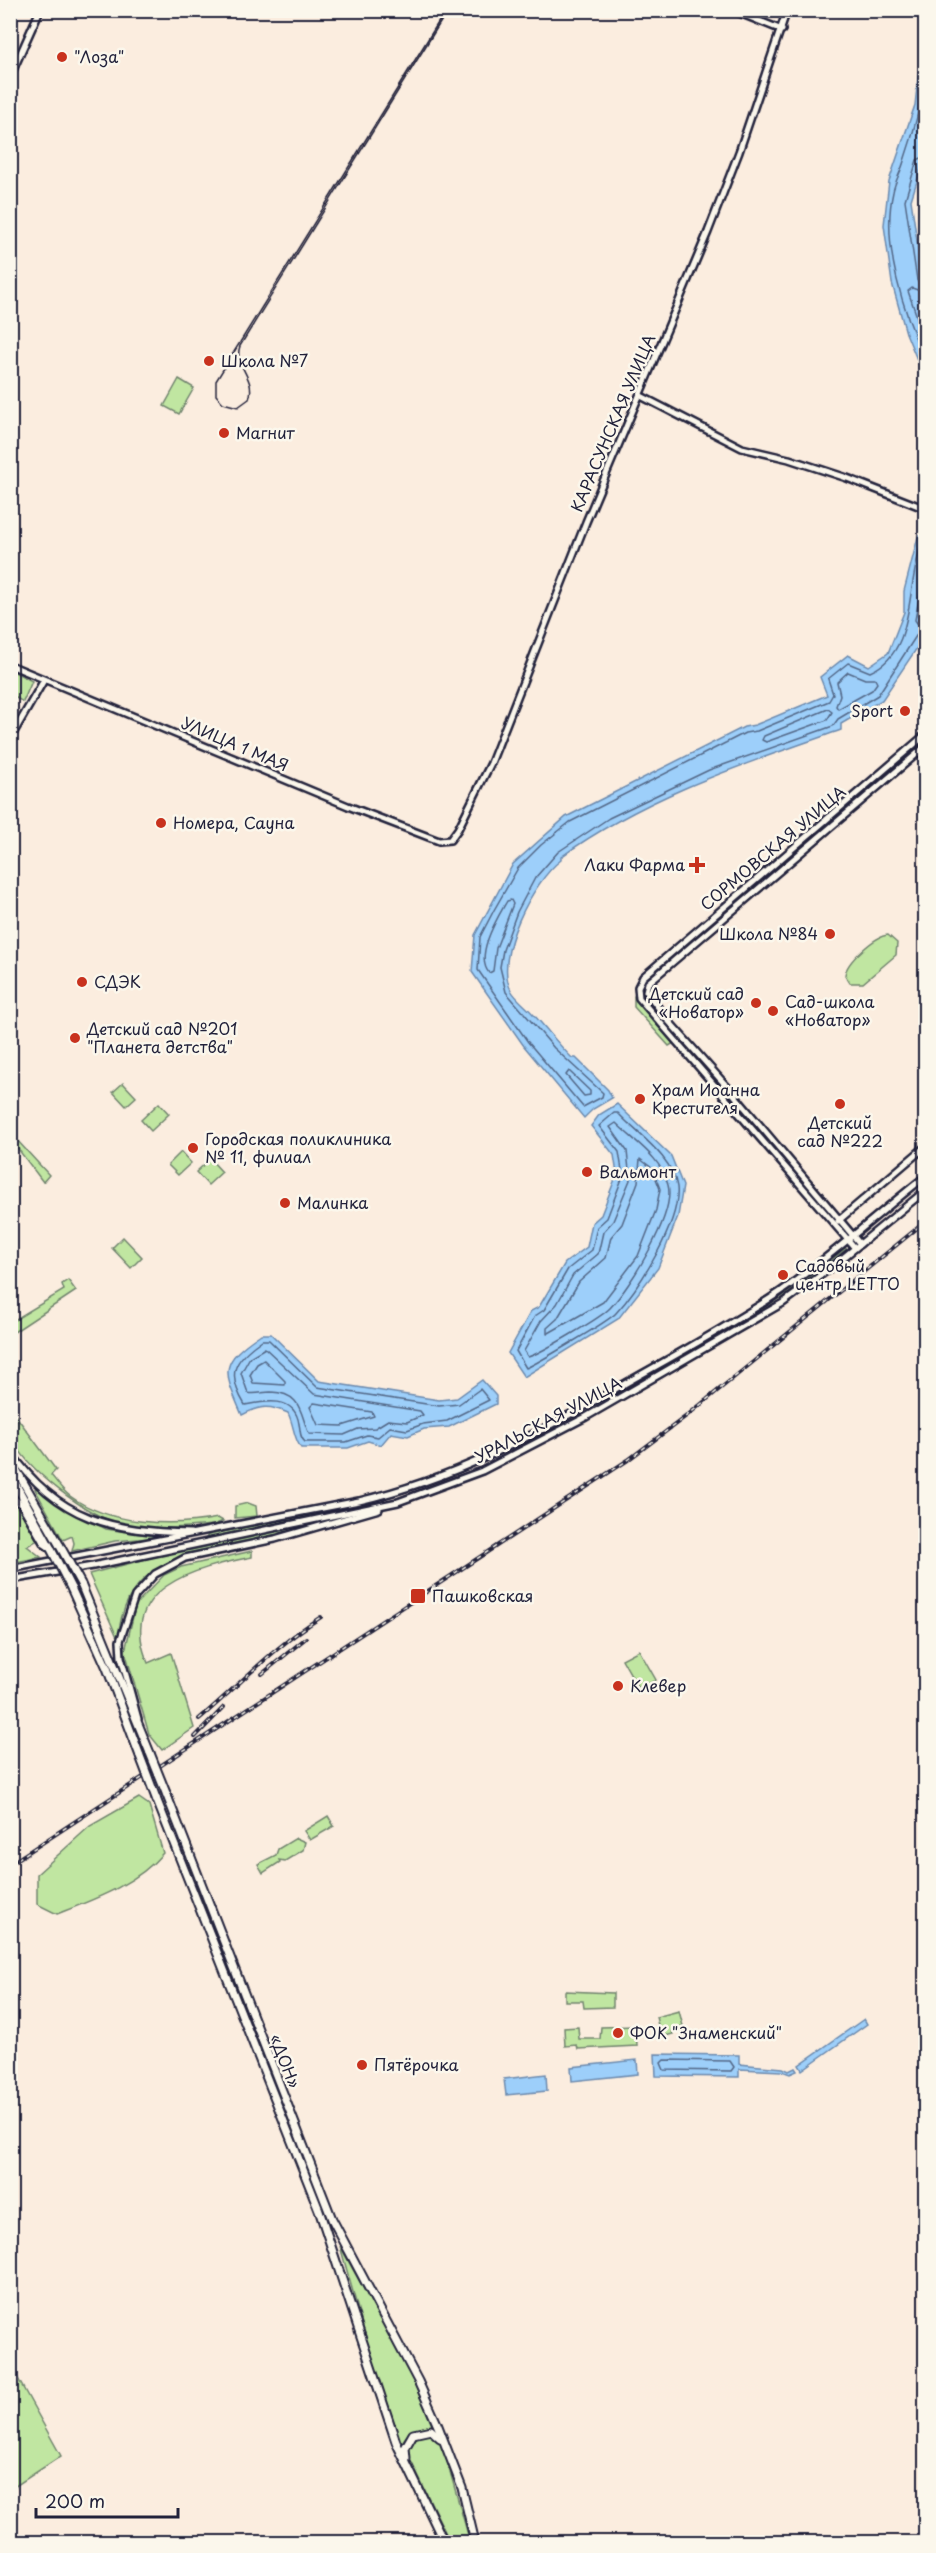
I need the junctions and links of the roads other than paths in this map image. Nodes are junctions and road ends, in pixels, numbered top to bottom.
1 (40, 10) edge
2 (732, 10) edge
3 (787, 10) edge
4 (782, 30) junction
5 (10, 77) edge
6 (641, 396) junction
7 (926, 509) edge
8 (10, 665) edge
9 (44, 680) junction
10 (926, 734) edge
11 (10, 739) edge
12 (926, 746) edge
13 (450, 840) joint
14 (785, 856) junction
15 (790, 862) junction
16 (926, 1146) edge
17 (926, 1176) edge
18 (926, 1190) edge
19 (841, 1219) junction
20 (831, 1220) junction
21 (853, 1234) junction
22 (847, 1239) junction
23 (860, 1244) junction
24 (855, 1248) junction
25 (10, 1451) edge
26 (10, 1459) edge
27 (10, 1474) edge
28 (10, 1495) edge
29 (398, 1502) junction
30 (202, 1533) junction
31 (202, 1542) junction
32 (51, 1549) junction
33 (10, 1569) edge
34 (10, 1580) edge
35 (138, 1720) junction
36 (444, 2442) junction
37 (429, 2513) junction
38 (444, 2542) edge
39 (474, 2542) edge

1 - 5 main road
2 - 4 main road
3 - 4 main road, КАРАСУНСКАЯ УЛИЦА
4 - 6 main road, КАРАСУНСКАЯ УЛИЦА
6 - 7 main road
6 - 13 main road, КАРАСУНСКАЯ УЛИЦА
8 - 9 main road, УЛИЦА 1 МАЯ
9 - 11 main road
9 - 13 main road, УЛИЦА 1 МАЯ
10 - 14 main road, СОРМОВСКАЯ УЛИЦА
12 - 15 main road, СОРМОВСКАЯ УЛИЦА
14 - 15 main road
14 - 20 main road, СОРМОВСКАЯ УЛИЦА
15 - 19 main road, СОРМОВСКАЯ УЛИЦА
16 - 19 main road
17 - 21 main road, УРАЛЬСКАЯ УЛИЦА
18 - 23 main road, УРАЛЬСКАЯ УЛИЦА
19 - 20 main road
19 - 21 main road
20 - 22 main road
21 - 22 main road, УРАЛЬСКАЯ УЛИЦА
21 - 23 main road
22 - 24 main road
22 - 30 main road, УРАЛЬСКАЯ УЛИЦА
23 - 24 main road, УРАЛЬСКАЯ УЛИЦА
24 - 29 main road, УРАЛЬСКАЯ УЛИЦА
25 - 30 main road
26 - 35 highway, «ДОН», bridge
27 - 32 highway
28 - 32 main road
29 - 31 main road, УРАЛЬСКАЯ УЛИЦА
29 - 35 main road
30 - 31 main road
30 - 33 main road, УРАЛЬСКАЯ УЛИЦА
31 - 34 main road, УРАЛЬСКАЯ УЛИЦА
32 - 37 highway, «ДОН», bridge
35 - 36 highway, «ДОН», bridge
36 - 37 highway
36 - 39 highway, «ДОН»
37 - 38 highway, «ДОН»

